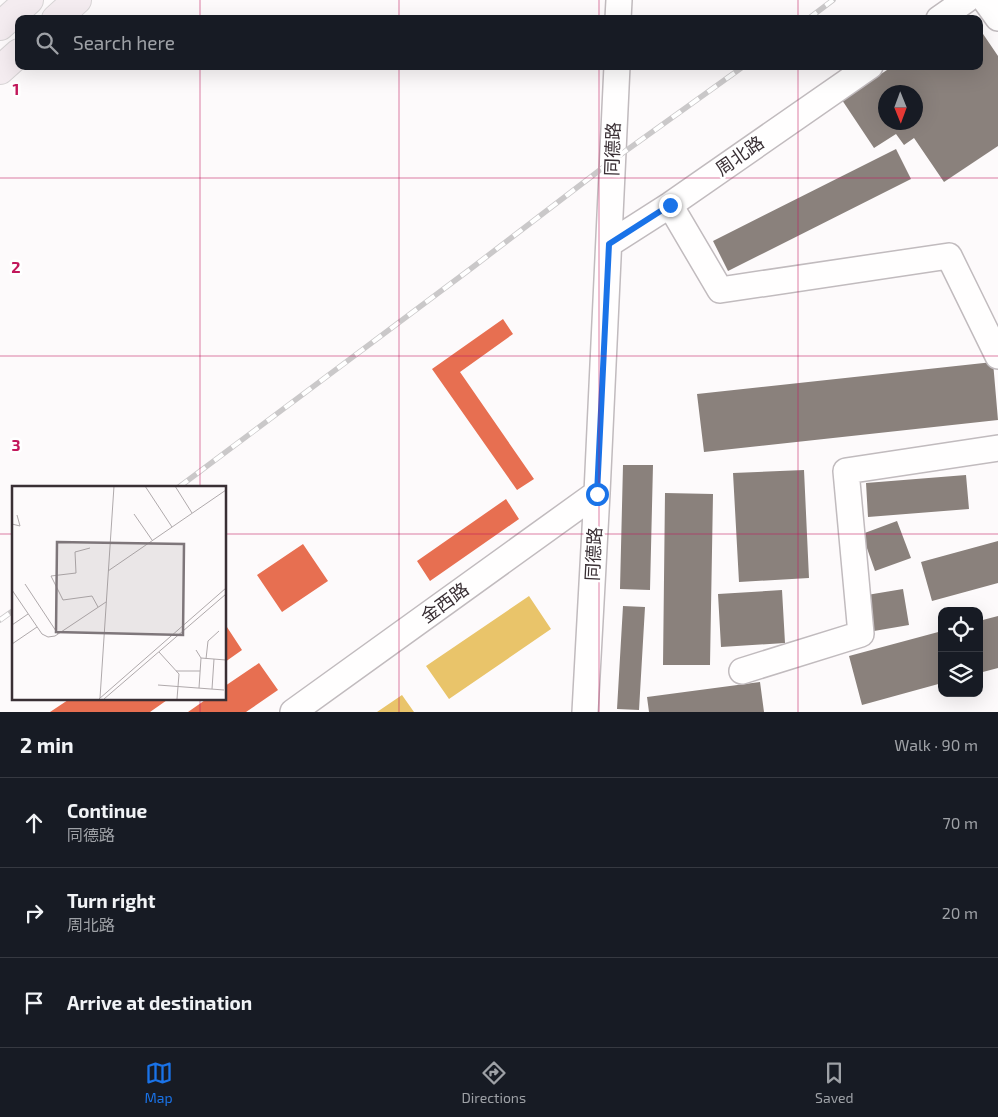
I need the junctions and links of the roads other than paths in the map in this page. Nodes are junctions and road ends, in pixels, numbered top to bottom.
1 (29, 0) edge
2 (77, 0) edge
3 (619, 0) edge
4 (966, 0) edge
5 (985, 0) edge
6 (60, 15) edge
7 (618, 15) edge
8 (945, 15) edge
9 (998, 18) edge
10 (0, 26) edge
11 (15, 57) edge
12 (0, 70) edge
13 (617, 70) edge
14 (864, 70) edge
15 (670, 205) junction
16 (609, 244) junction
17 (998, 356) edge
18 (998, 448) edge
19 (597, 494) junction
20 (742, 671) dead end
21 (293, 712) edge
22 (585, 712) edge

1 - 10 main road
2 - 6 main road
3 - 7 street
4 - 8 street
5 - 9 street
11 - 12 main road
13 - 16 street, 同德路
14 - 15 street, 周北路
15 - 16 street, 周北路
15 - 17 street
16 - 19 street, 同德路
18 - 20 street
19 - 21 street, 金西路
19 - 22 street, 同德路

